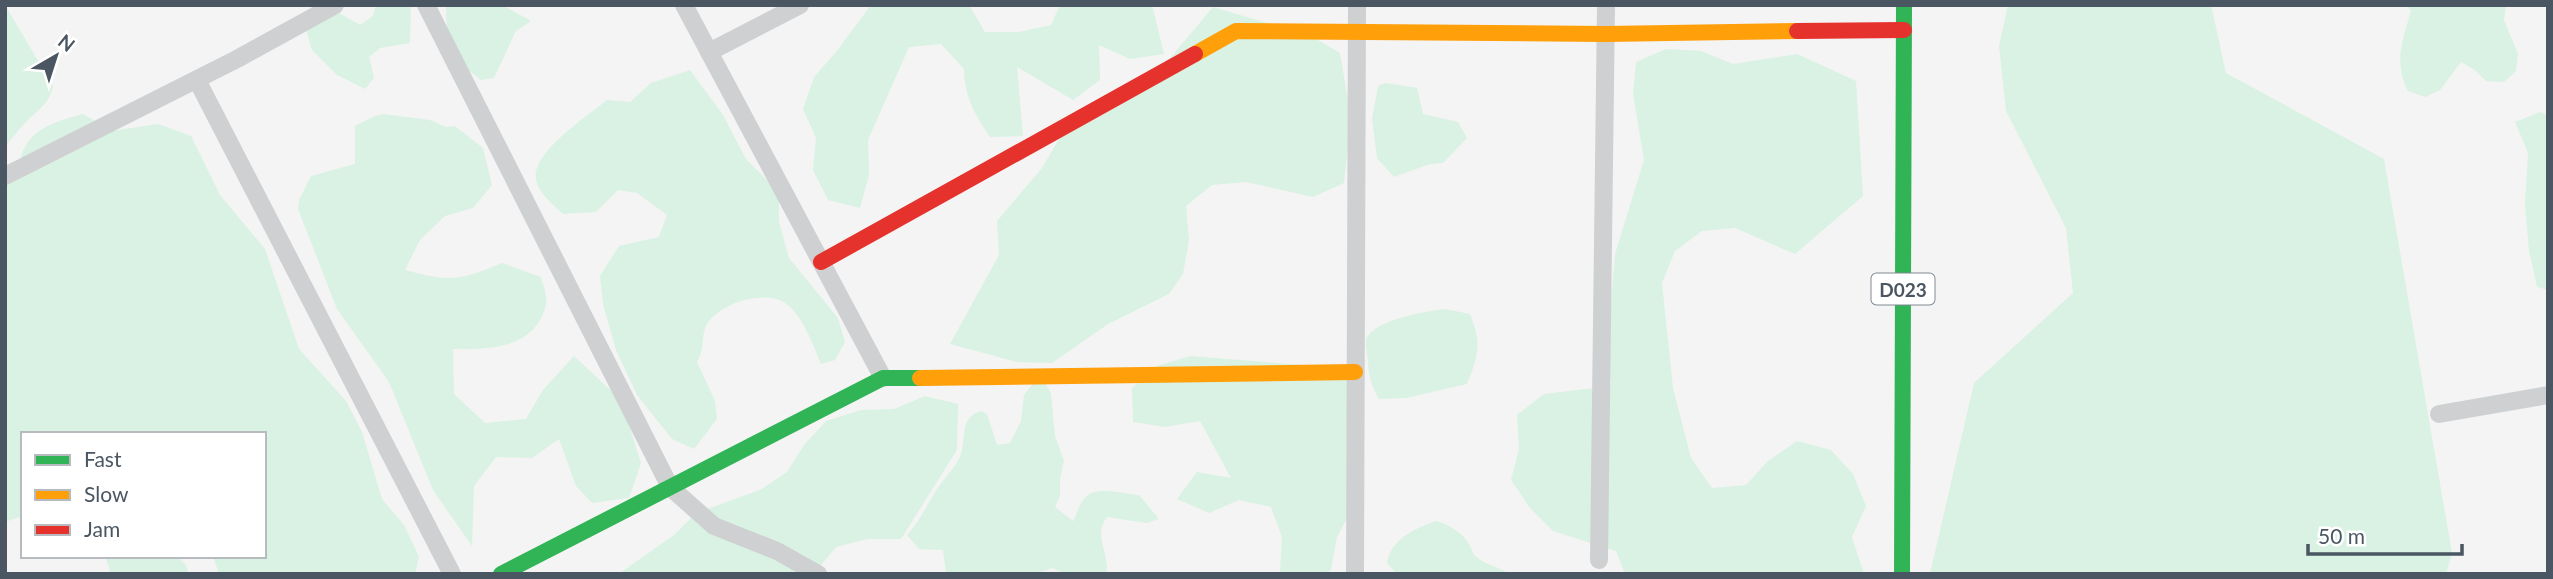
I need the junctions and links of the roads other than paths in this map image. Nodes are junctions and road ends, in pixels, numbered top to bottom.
1 (335, 5) edge
2 (426, 5) edge
3 (684, 5) edge
4 (800, 5) edge
5 (1357, 5) edge
6 (1606, 5) edge
7 (1904, 5) edge
8 (1904, 30) junction
9 (1358, 33) junction
10 (1606, 34) junction
11 (709, 52) junction
12 (197, 79) junction
13 (5, 176) edge
14 (821, 262) junction
15 (1355, 372) junction
16 (883, 378) junction
17 (2548, 395) edge
18 (2439, 414) dead end
19 (670, 487) junction
20 (1599, 560) dead end
21 (452, 574) edge
22 (501, 574) edge
23 (818, 574) edge
24 (1354, 574) edge
25 (1902, 574) edge

1 - 12 street
2 - 19 street
3 - 11 street
4 - 11 street
5 - 9 street
6 - 10 street
7 - 8 street, D023
8 - 10 street
8 - 25 street, D023
9 - 10 street
9 - 14 street
9 - 15 street
10 - 20 street
11 - 14 street
12 - 13 street
12 - 21 street
14 - 16 street
15 - 16 street
15 - 24 street
16 - 19 street
17 - 18 street
19 - 22 street
19 - 23 street

